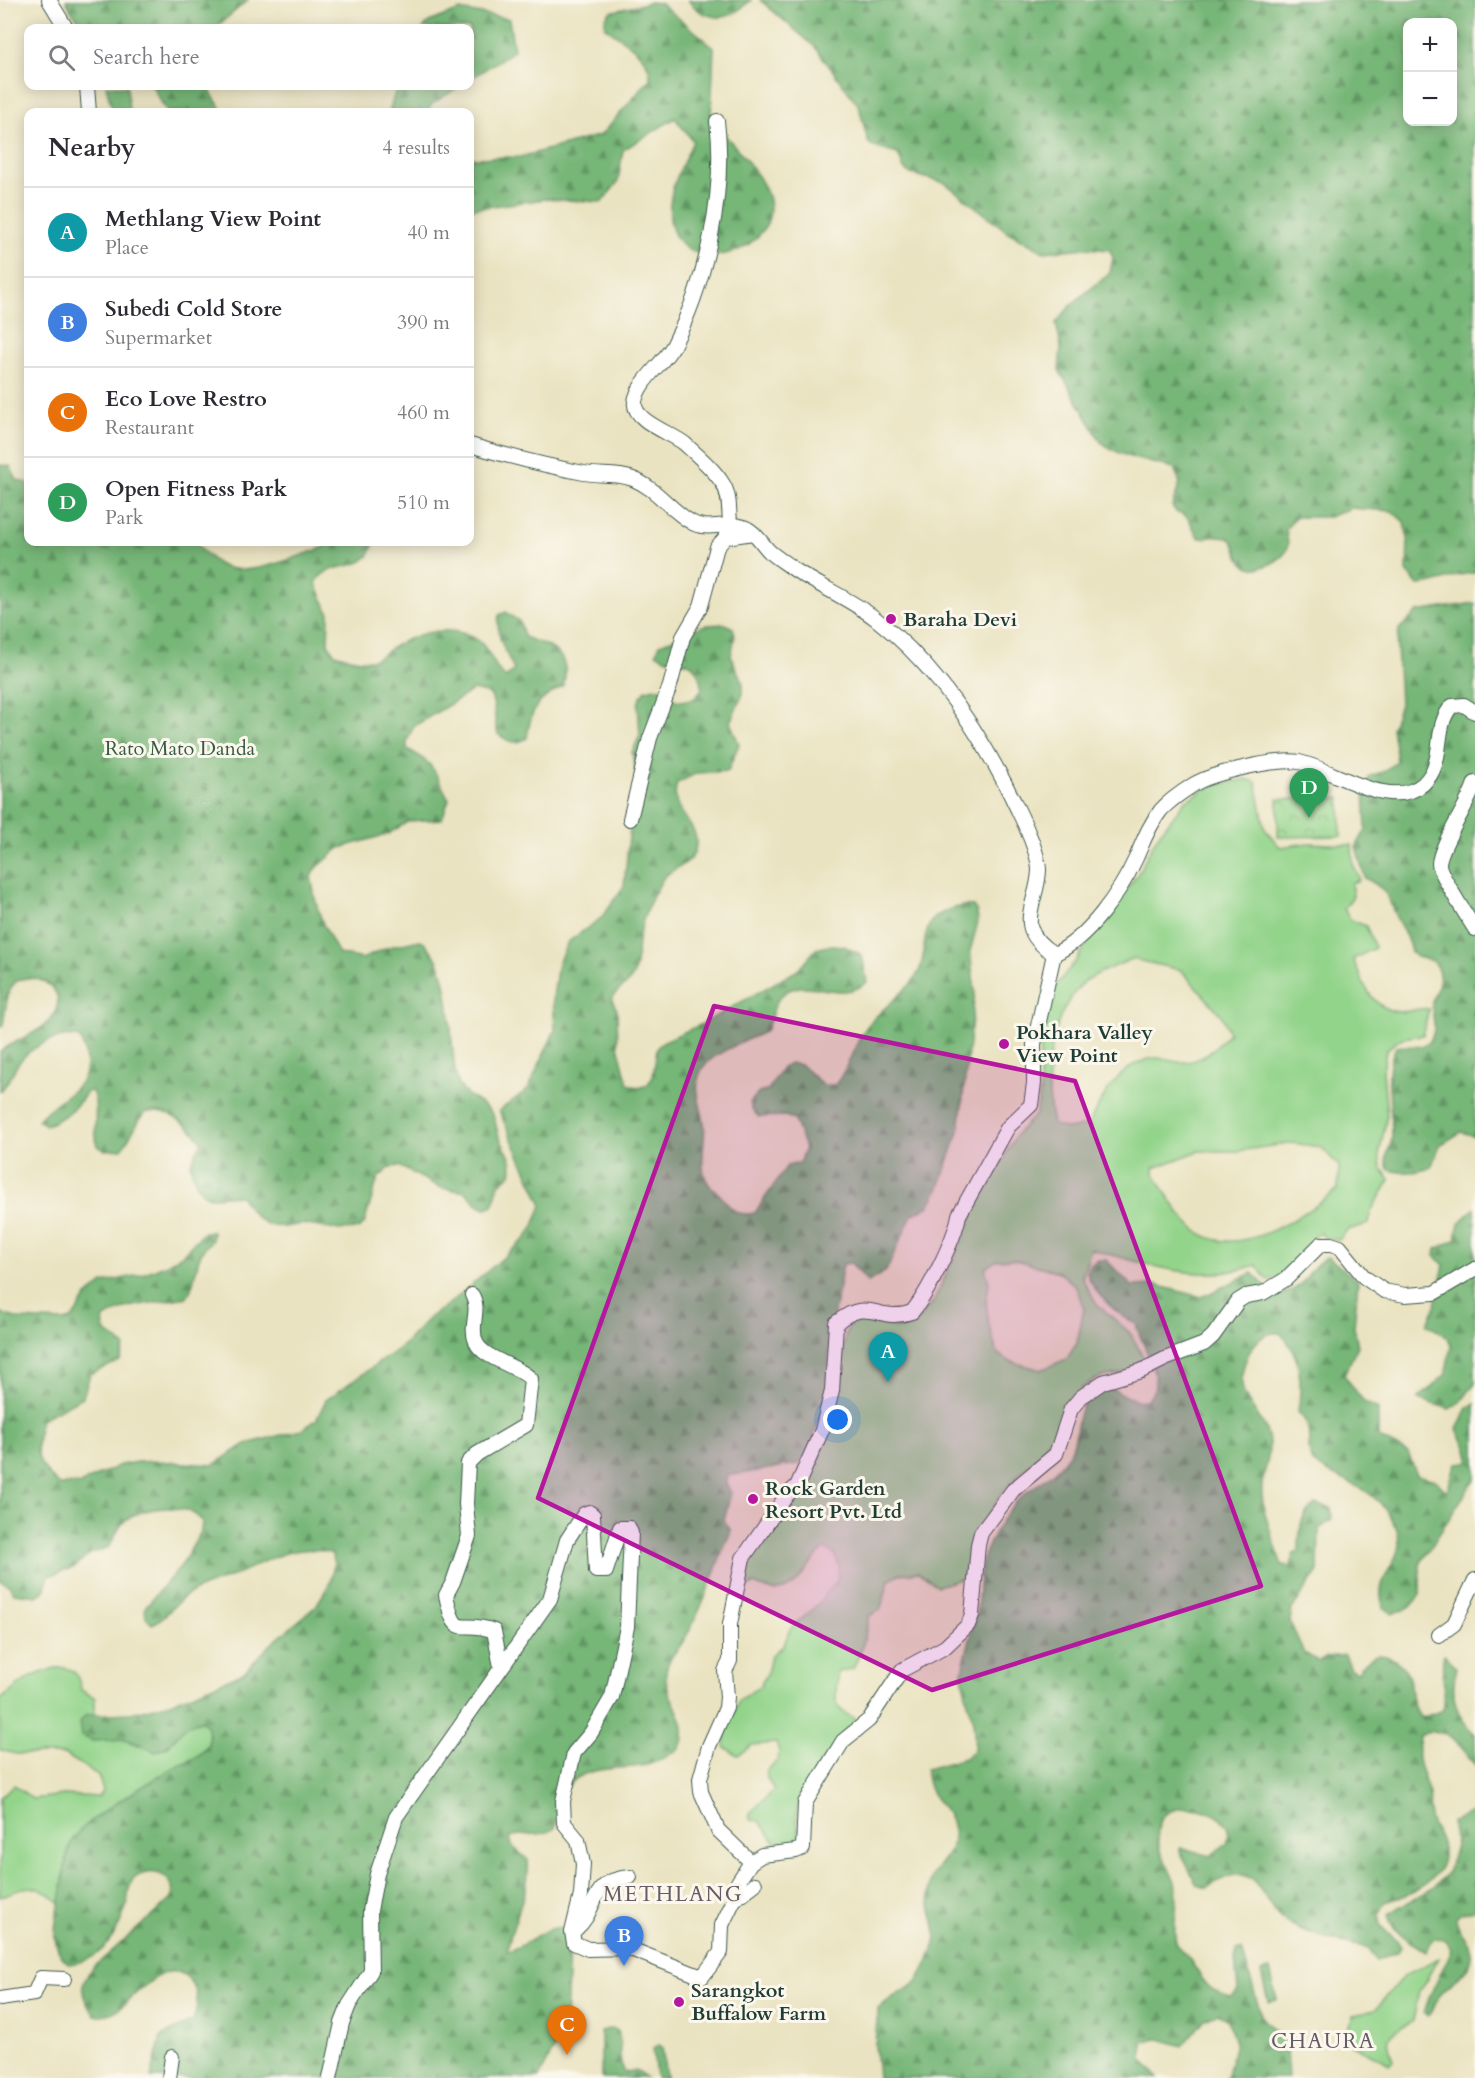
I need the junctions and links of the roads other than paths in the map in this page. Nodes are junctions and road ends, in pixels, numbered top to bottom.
1 (49, 0) edge
2 (64, 24) edge
3 (87, 90) edge
4 (89, 108) edge
5 (717, 121) dead end
6 (474, 447) edge
7 (730, 524) junction
8 (754, 533) junction
9 (1475, 712) edge
10 (1475, 783) edge
11 (630, 819) dead end
12 (1475, 929) edge
13 (1054, 954) junction
14 (1475, 1269) edge
15 (472, 1295) dead end
16 (1475, 1580) edge
17 (1439, 1635) dead end
18 (501, 1667) junction
19 (751, 1862) junction
20 (630, 1877) dead end
21 (755, 1884) dead end
22 (734, 1900) junction
23 (572, 1932) junction
24 (64, 1978) dead end
25 (0, 2000) edge
26 (172, 2057) dead end
27 (169, 2078) edge
28 (330, 2078) edge

1 - 2 street
3 - 4 street
5 - 7 street
6 - 7 street
7 - 8 street
8 - 11 street
8 - 13 street
9 - 13 street
10 - 12 street
13 - 19 street
14 - 19 street
15 - 18 street
16 - 17 street
18 - 23 street
18 - 28 street
19 - 22 street
20 - 23 street
21 - 22 street
22 - 23 street
24 - 25 street
26 - 27 street

